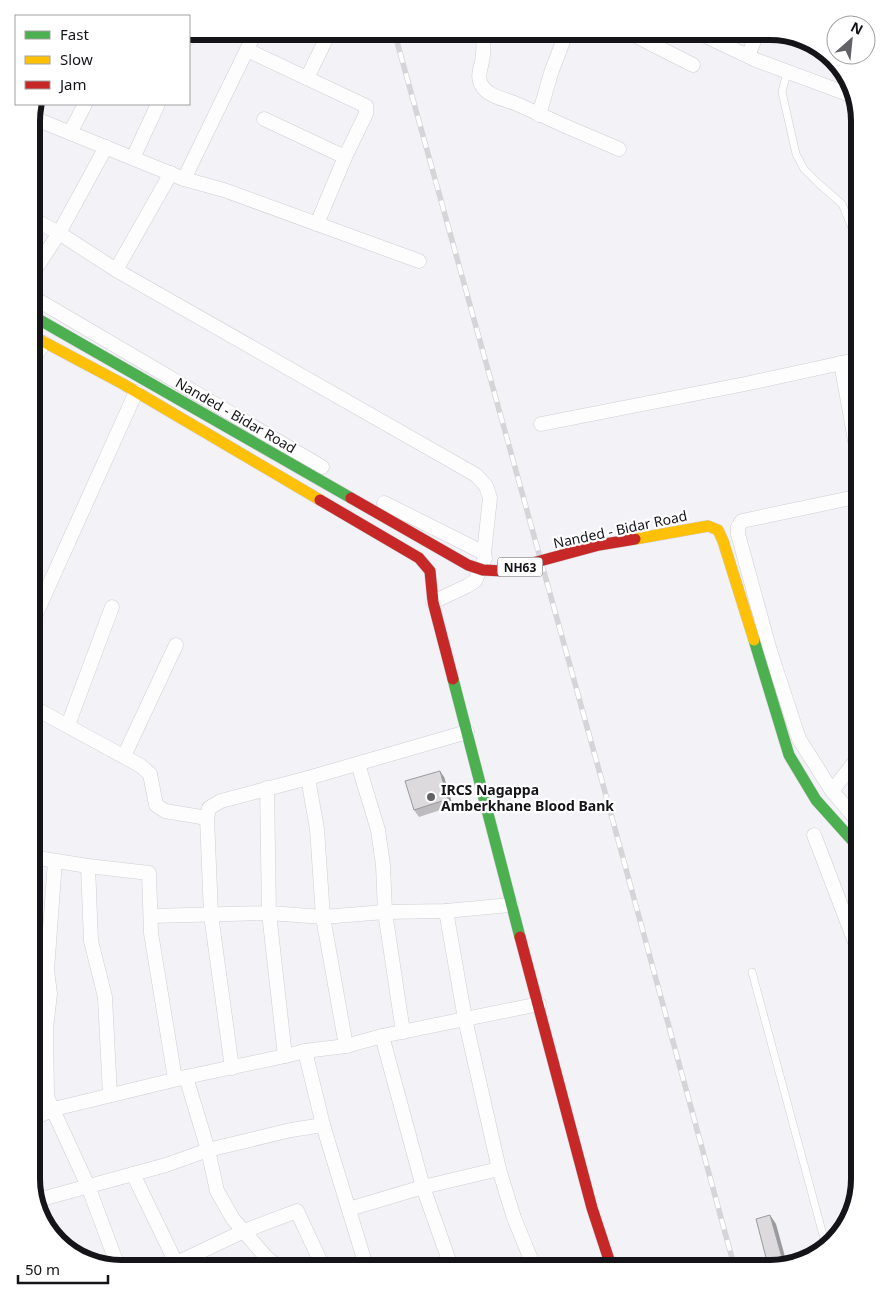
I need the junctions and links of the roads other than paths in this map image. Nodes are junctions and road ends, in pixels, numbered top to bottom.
1 (252, 40) edge
2 (326, 40) edge
3 (483, 40) edge
4 (563, 40) edge
5 (644, 40) edge
6 (714, 40) edge
7 (754, 40) edge
8 (247, 50) junction
9 (748, 56) junction
10 (693, 65) dead end
11 (787, 72) junction
12 (307, 78) junction
13 (846, 93) edge
14 (84, 105) edge
15 (158, 105) edge
16 (539, 115) junction
17 (264, 119) dead end
18 (40, 121) edge
19 (70, 134) junction
20 (106, 147) junction
21 (619, 149) dead end
22 (345, 156) junction
23 (133, 158) junction
24 (177, 176) junction
25 (40, 222) edge
26 (317, 224) junction
27 (851, 225) edge
28 (59, 232) junction
29 (419, 261) dead end
30 (40, 262) edge
31 (116, 270) junction
32 (40, 301) edge
33 (40, 320) edge
34 (40, 340) edge
35 (44, 342) junction
36 (40, 348) edge
37 (851, 361) edge
38 (841, 364) junction
39 (136, 392) junction
40 (851, 419) edge
41 (541, 424) dead end
42 (851, 498) edge
43 (484, 553) junction
44 (433, 602) junction
45 (40, 605) edge
46 (112, 607) dead end
47 (176, 645) dead end
48 (40, 711) edge
49 (68, 725) junction
50 (467, 732) junction
51 (124, 756) junction
52 (358, 764) junction
53 (851, 767) edge
54 (308, 778) junction
55 (267, 788) junction
56 (832, 791) junction
57 (851, 813) edge
58 (207, 818) junction
59 (814, 835) dead end
60 (851, 839) edge
61 (40, 858) edge
62 (55, 861) junction
63 (88, 866) junction
64 (511, 905) junction
65 (446, 911) junction
66 (385, 912) junction
67 (270, 913) junction
68 (211, 915) junction
69 (151, 916) junction
70 (323, 917) junction
71 (851, 930) edge
72 (752, 972) dead end
73 (539, 1004) junction
74 (465, 1019) junction
75 (403, 1032) junction
76 (382, 1036) junction
77 (346, 1046) junction
78 (305, 1051) junction
79 (285, 1056) junction
80 (232, 1068) junction
81 (180, 1078) junction
82 (110, 1095) junction
83 (54, 1109) junction
84 (40, 1115) edge
85 (323, 1125) junction
86 (208, 1150) junction
87 (499, 1169) junction
88 (133, 1174) junction
89 (88, 1186) junction
90 (423, 1187) junction
91 (43, 1199) edge
92 (349, 1209) junction
93 (244, 1231) junction
94 (824, 1239) edge
95 (116, 1260) edge
96 (170, 1260) edge
97 (187, 1260) edge
98 (269, 1260) edge
99 (320, 1260) edge
100 (364, 1260) edge
101 (449, 1260) edge
102 (531, 1260) edge
103 (609, 1260) edge

1 - 8 street
2 - 12 street
3 - 16 street
4 - 16 street
5 - 10 street
6 - 9 street
7 - 9 street
8 - 12 street
8 - 24 street
9 - 11 street
11 - 13 street
11 - 27 lane
12 - 22 street
14 - 19 street
15 - 23 street
16 - 21 street
17 - 22 street
18 - 19 street
19 - 20 street
20 - 23 street
20 - 28 street
22 - 26 street
23 - 24 street
24 - 26 street
24 - 31 street
25 - 28 street
26 - 29 street
28 - 30 street
28 - 31 street
31 - 43 street
32 - 43 street
33 - 60 main road, Nanded - Bidar Road / NH63, bridge
34 - 35 main road
35 - 36 street
35 - 39 main road
37 - 38 street
38 - 40 street
38 - 41 street
39 - 44 main road
39 - 45 street
42 - 56 street
43 - 44 street
44 - 50 main road
46 - 49 street
47 - 51 street
48 - 49 street
49 - 51 street
50 - 52 street
50 - 64 main road
51 - 58 street
52 - 54 street
52 - 66 street
53 - 56 street
54 - 55 street
54 - 70 street
55 - 58 street
55 - 67 street
56 - 57 street
58 - 68 street
59 - 71 street
61 - 62 street
62 - 63 street
62 - 83 street
63 - 69 street
63 - 82 street
64 - 65 street
64 - 73 main road
65 - 66 street
65 - 74 street
66 - 70 street
66 - 75 street
67 - 68 street
67 - 70 street
67 - 79 street
68 - 69 street
68 - 80 street
69 - 81 street
70 - 77 street
72 - 94 lane
73 - 74 street
73 - 103 main road
74 - 75 street
74 - 87 street
75 - 76 street
76 - 77 street
76 - 90 street
77 - 78 street
78 - 79 street
78 - 85 street
79 - 80 street
80 - 81 street
81 - 82 street
81 - 86 street
82 - 83 street
83 - 84 street
83 - 89 street
85 - 86 street
85 - 92 street
86 - 88 street
86 - 93 street
87 - 90 street
87 - 102 street
88 - 89 street
88 - 96 street
89 - 91 street
89 - 95 street
90 - 92 street
90 - 101 street
92 - 100 street
93 - 97 street
93 - 98 street
93 - 99 street

